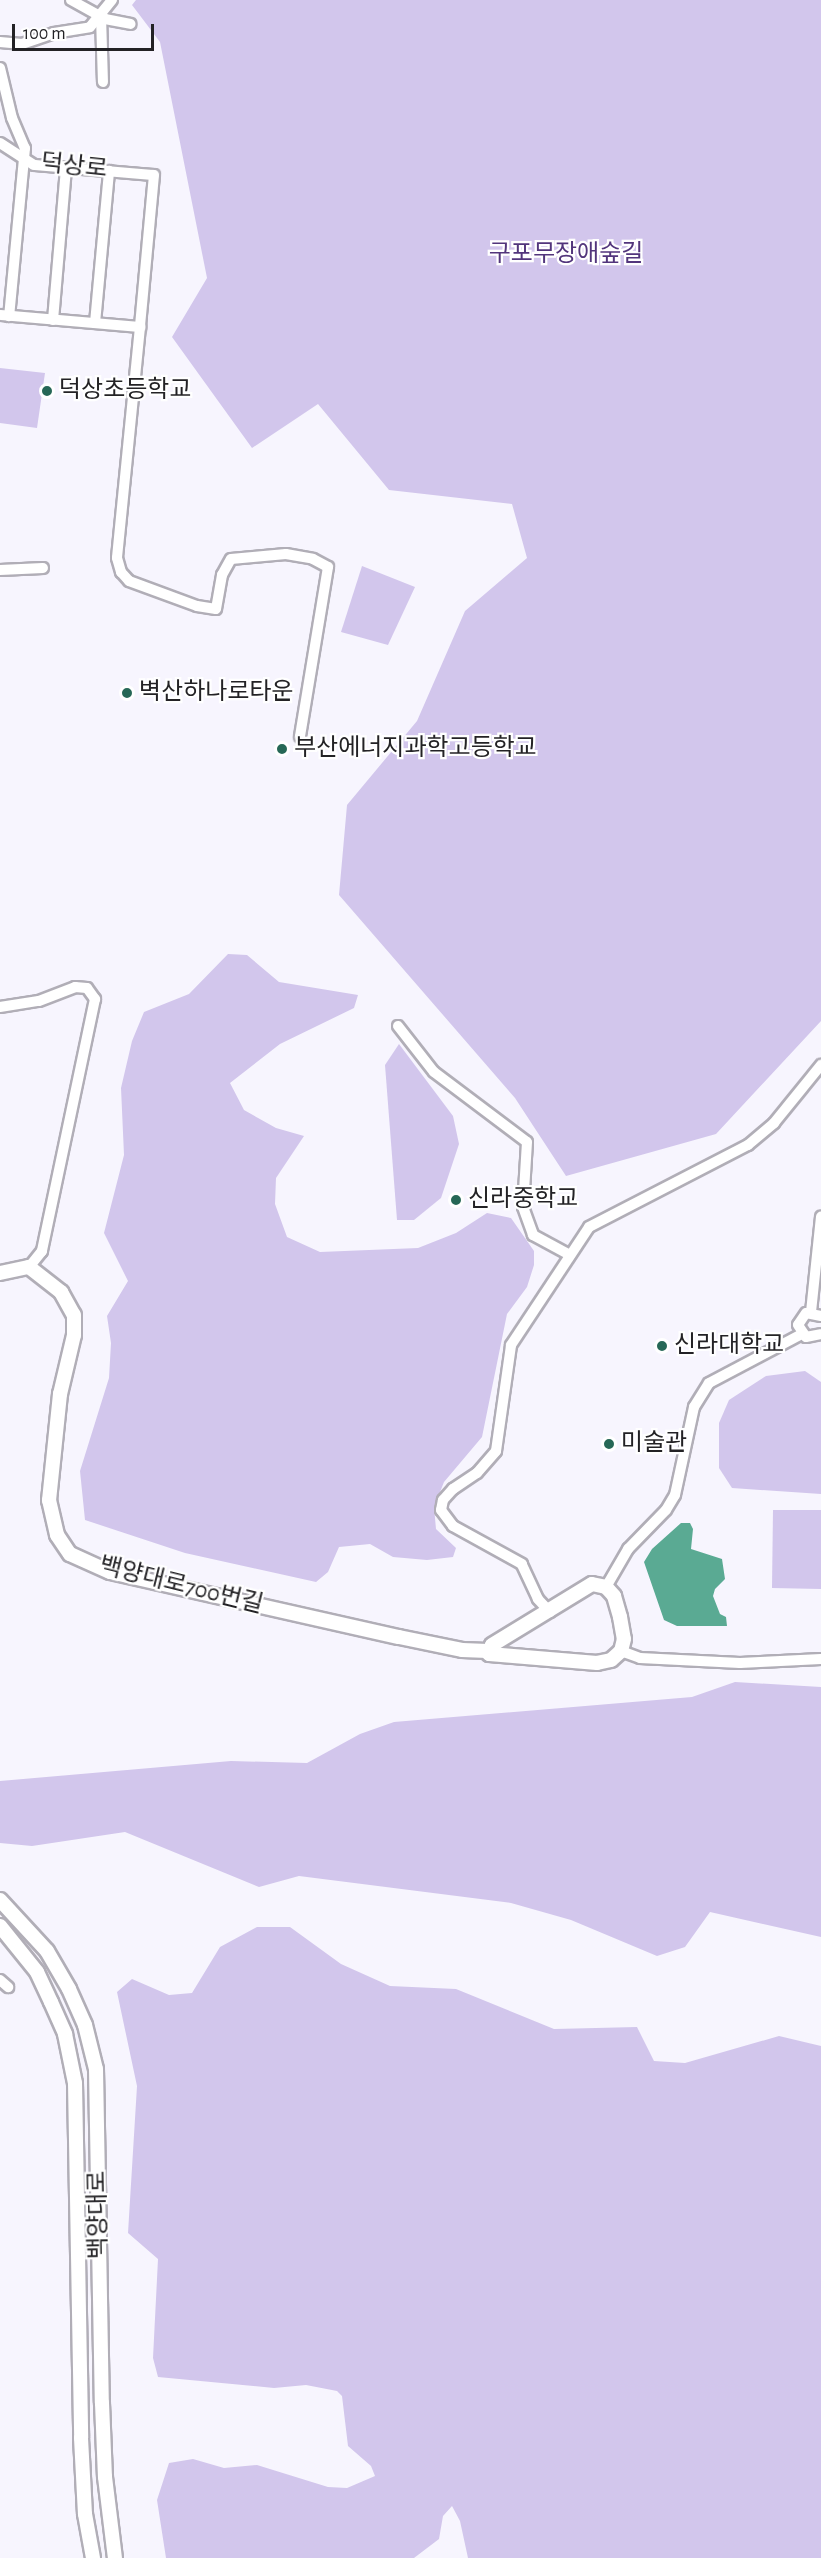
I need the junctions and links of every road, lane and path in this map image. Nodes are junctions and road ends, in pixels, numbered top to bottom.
1 (71, 0) edge
2 (112, 0) edge
3 (100, 16) junction
4 (131, 24) dead end
5 (0, 42) edge
6 (0, 68) edge
7 (103, 82) dead end
8 (0, 143) edge
9 (24, 161) junction
10 (66, 168) junction
11 (109, 171) junction
12 (4, 316) edge
13 (53, 320) junction
14 (95, 323) junction
15 (140, 327) junction
16 (44, 568) dead end
17 (0, 570) edge
18 (300, 737) dead end
19 (0, 1007) edge
20 (398, 1026) dead end
21 (821, 1065) edge
22 (821, 1218) edge
23 (570, 1255) junction
24 (29, 1268) junction
25 (0, 1273) edge
26 (816, 1314) edge
27 (814, 1337) edge
28 (606, 1587) junction
29 (550, 1612) junction
30 (488, 1651) junction
31 (621, 1651) junction
32 (821, 1659) edge
33 (0, 1900) edge
34 (0, 1926) edge
35 (93, 2558) edge
36 (115, 2558) edge

1 - 3 street
2 - 3 street
3 - 4 street
3 - 5 street
3 - 7 street
6 - 9 street
8 - 9 street, 덕상로
9 - 10 street, 덕상로
9 - 12 street
10 - 11 street, 덕상로
10 - 13 street
11 - 14 street
11 - 15 street, 덕상로
12 - 13 street
13 - 14 street
14 - 15 street
15 - 18 street
16 - 17 street
19 - 24 street
20 - 23 street
21 - 23 street
22 - 26 street
23 - 29 street
24 - 25 main road
24 - 30 main road, 백양대로700번길
26 - 27 street
27 - 28 street
28 - 29 main road
28 - 31 main road
29 - 30 main road
30 - 31 main road, 백양대로700번길
31 - 32 street
33 - 36 main road, 백양대로
34 - 35 main road, 백양대로

